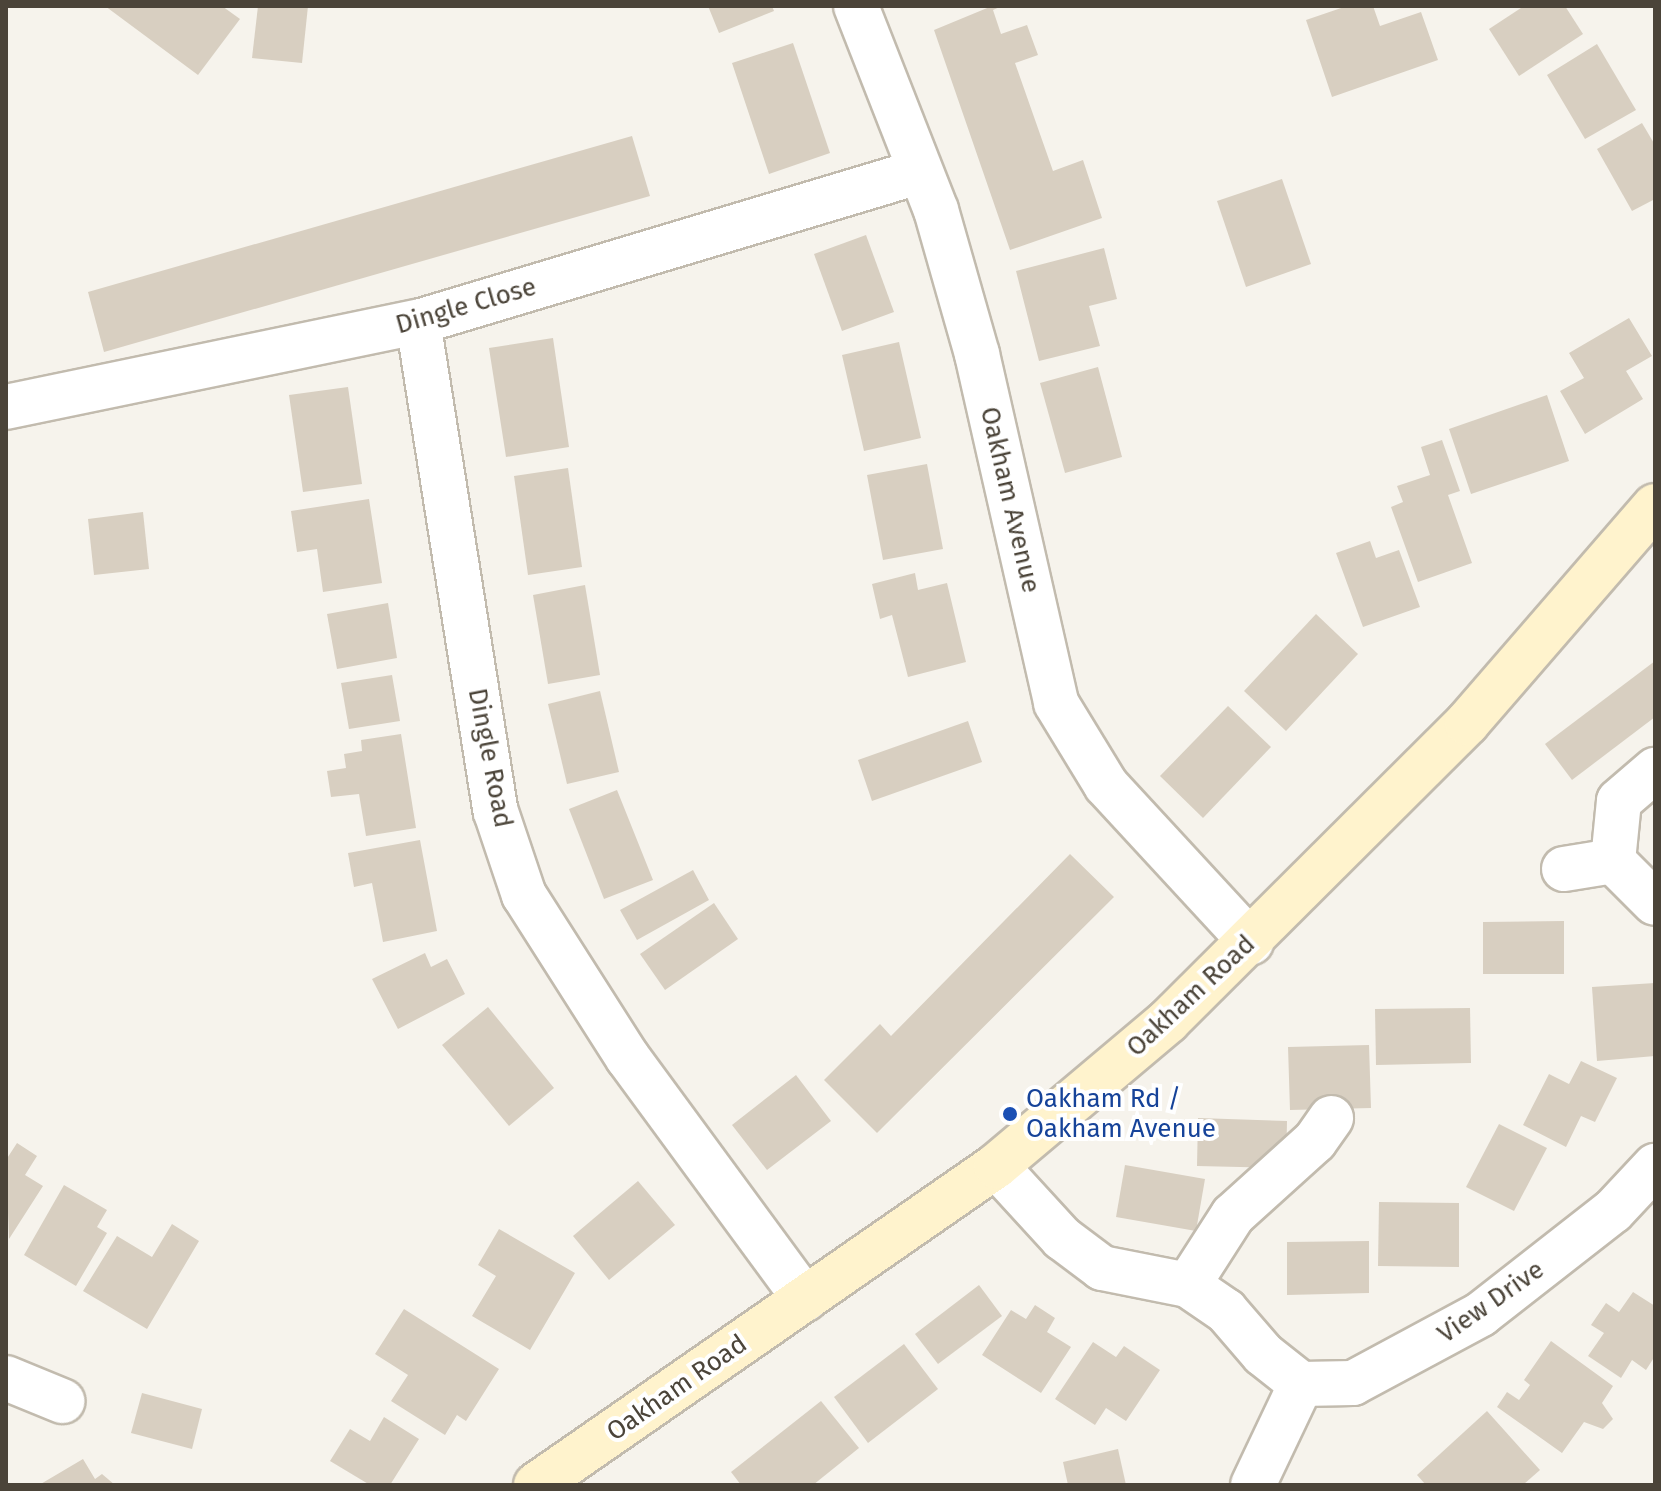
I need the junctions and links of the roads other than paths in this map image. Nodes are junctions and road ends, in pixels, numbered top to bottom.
1 (856, 6) edge
2 (918, 172) junction
3 (418, 322) junction
4 (6, 407) edge
5 (1655, 506) edge
6 (1655, 770) edge
7 (1613, 861) junction
8 (1564, 869) dead end
9 (1655, 903) edge
10 (1251, 942) junction
11 (1331, 1118) dead end
12 (996, 1166) junction
13 (1655, 1166) edge
14 (1188, 1285) junction
15 (805, 1299) junction
16 (8, 1384) edge
17 (1301, 1384) junction
18 (62, 1401) dead end
19 (536, 1485) edge
20 (1253, 1485) edge

1 - 2 street, Oakham Avenue
2 - 3 street, Dingle Close
2 - 10 street, Oakham Avenue
3 - 4 street, Dingle Close
3 - 15 street, Dingle Road
5 - 10 street, Oakham Road
6 - 7 street
7 - 8 street
7 - 9 street
10 - 12 street, Oakham Road
11 - 14 street
12 - 14 street
12 - 15 street, Oakham Road
13 - 17 street, View Drive
14 - 17 street
15 - 19 street, Oakham Road
16 - 18 street
17 - 20 street

